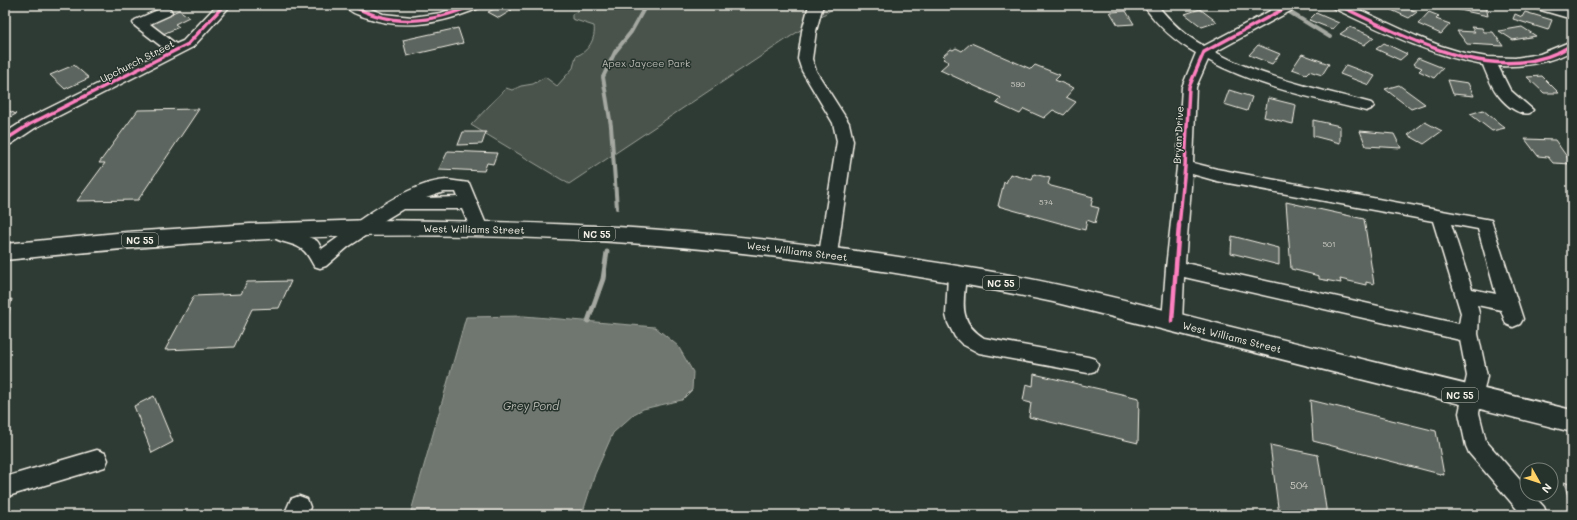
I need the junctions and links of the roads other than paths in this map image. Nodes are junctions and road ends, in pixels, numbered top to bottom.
1 (224, 5) edge
2 (351, 5) edge
3 (474, 5) edge
4 (816, 5) edge
5 (1150, 5) edge
6 (1291, 5) edge
7 (1338, 5) edge
8 (1539, 5) edge
9 (165, 12) dead end
10 (1572, 15) edge
11 (1572, 45) edge
12 (176, 52) junction
13 (1204, 52) junction
14 (1488, 62) junction
15 (1366, 106) dead end
16 (1525, 110) dead end
17 (5, 140) edge
18 (1185, 167) junction
19 (1440, 216) junction
20 (362, 228) junction
21 (478, 229) junction
22 (276, 231) junction
23 (5, 252) edge
24 (828, 254) junction
25 (1175, 268) junction
26 (958, 275) junction
27 (1464, 295) junction
28 (1172, 321) junction
29 (1468, 334) junction
30 (1088, 365) dead end
31 (1472, 398) junction
32 (1572, 421) edge
33 (97, 460) dead end
34 (5, 487) edge
35 (1536, 515) edge

1 - 12 street, Upchurch Street
2 - 3 street
4 - 24 street
5 - 13 street
6 - 13 street
7 - 14 street
8 - 10 street
9 - 12 street
11 - 14 street
12 - 17 street, Upchurch Street
13 - 15 street
13 - 18 street, Bryan Drive
14 - 16 street
18 - 19 street
18 - 25 street, Bryan Drive
19 - 27 street
19 - 27 street
20 - 21 main road, West Williams Street / NC 55
20 - 21 street
20 - 22 main road, West Williams Street / NC 55
20 - 22 street
21 - 24 main road, West Williams Street / NC 55
22 - 23 main road, West Williams Street / NC 55
24 - 26 main road, West Williams Street / NC 55
25 - 28 street, Bryan Drive
25 - 29 street
26 - 28 main road, West Williams Street / NC 55
26 - 30 street
27 - 29 street
28 - 31 main road, West Williams Street / NC 55
29 - 31 street
31 - 32 main road, West Williams Street / NC 55
31 - 35 street
33 - 34 street

